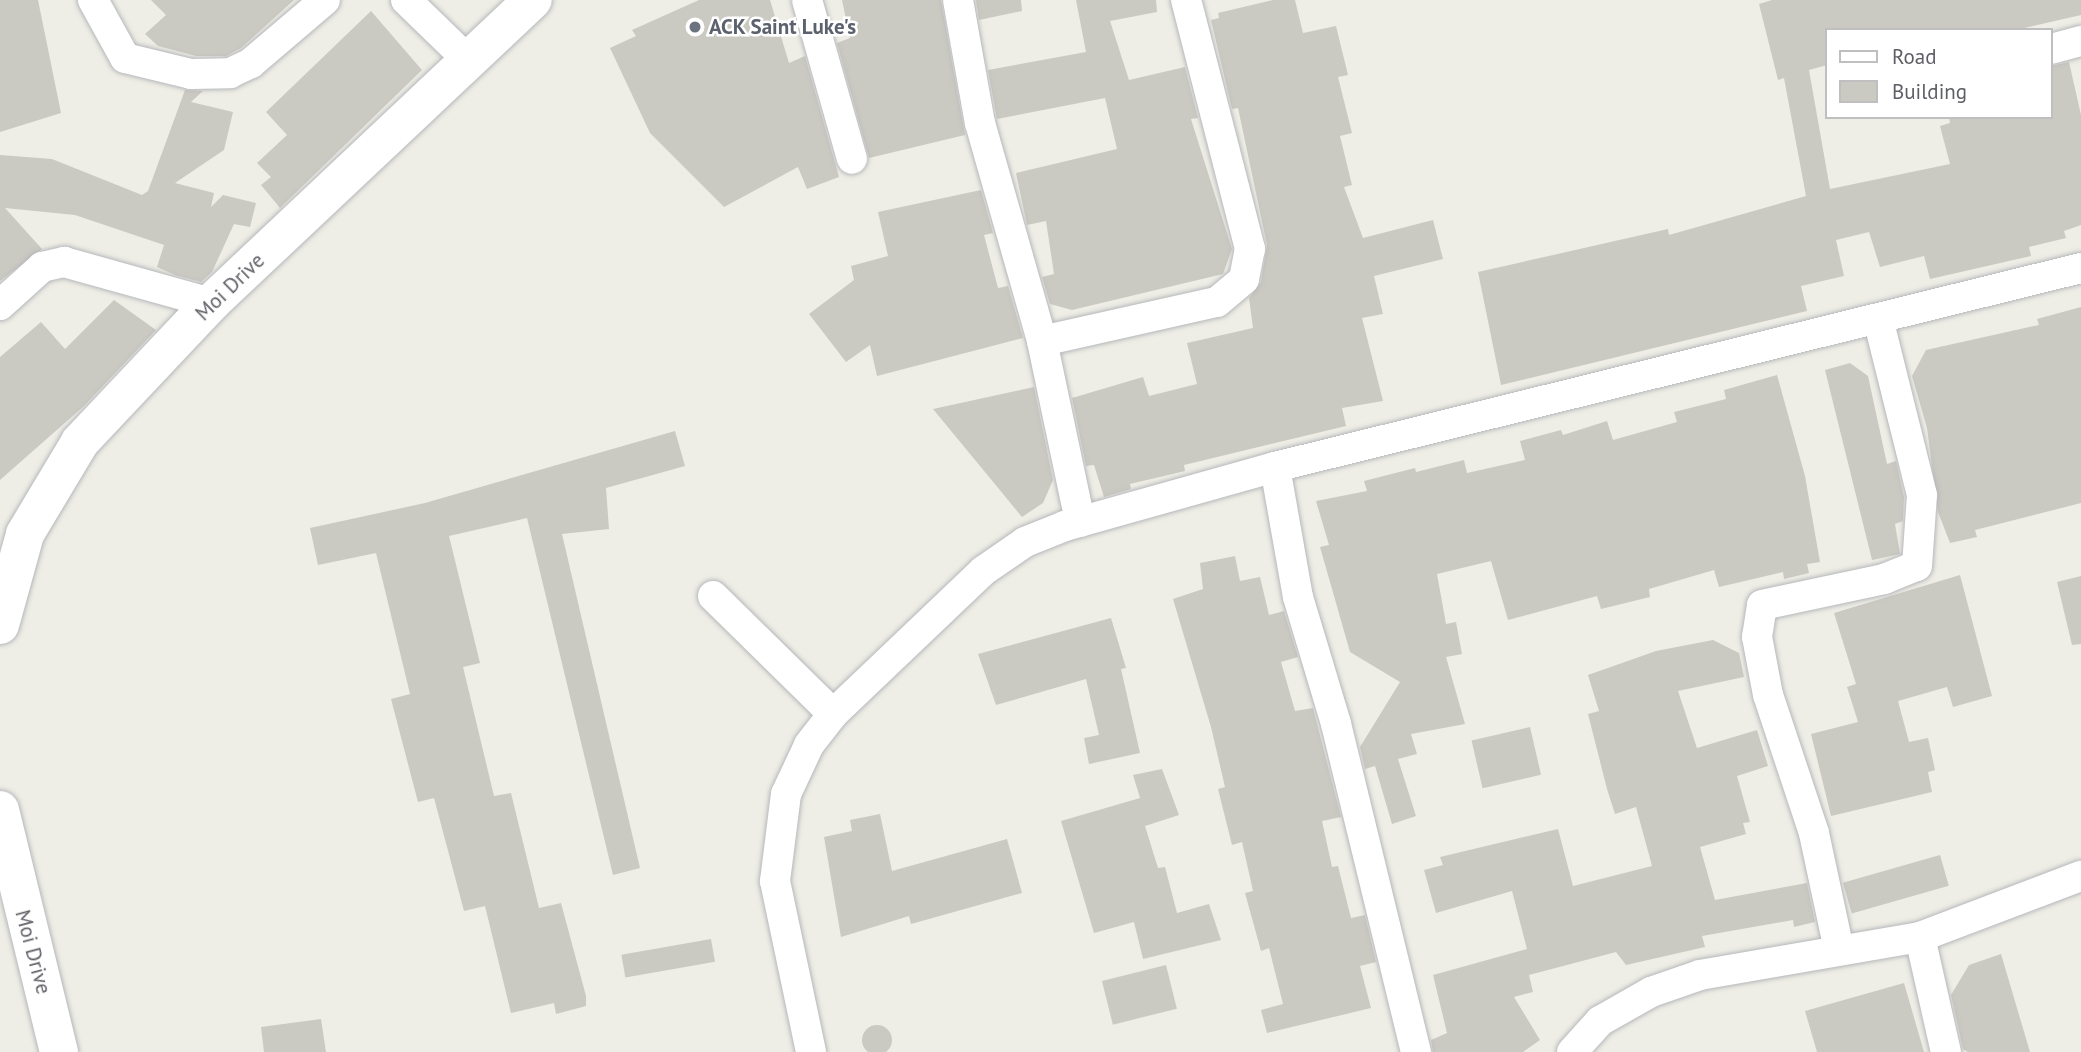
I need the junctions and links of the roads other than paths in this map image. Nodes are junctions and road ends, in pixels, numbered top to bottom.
1 (93, 0) edge
2 (325, 0) edge
3 (406, 0) edge
4 (533, 0) edge
5 (807, 0) edge
6 (958, 0) edge
7 (1186, 0) edge
8 (2081, 41) edge
9 (2053, 48) edge
10 (470, 62) junction
11 (852, 159) dead end
12 (2081, 268) edge
13 (211, 303) junction
14 (0, 305) edge
15 (1878, 318) junction
16 (1042, 341) junction
17 (1275, 467) junction
18 (1080, 522) junction
19 (713, 596) dead end
20 (0, 625) edge
21 (833, 714) junction
22 (0, 810) edge
23 (2081, 876) edge
24 (10, 901) edge
25 (1920, 937) junction
26 (1839, 950) junction
27 (59, 1052) edge
28 (811, 1052) edge
29 (1416, 1052) edge
30 (1572, 1052) edge
31 (1946, 1052) edge

1 - 2 street
3 - 10 street
4 - 10 street, Moi Drive
5 - 11 street
6 - 16 street
7 - 16 street
8 - 9 street
10 - 13 street, Moi Drive
12 - 15 street
13 - 14 street
13 - 20 street, Moi Drive
15 - 17 street
15 - 26 street
16 - 18 street
17 - 18 street
17 - 29 street
18 - 21 street
19 - 21 street
21 - 28 street
22 - 24 street, Moi Drive
23 - 25 street
24 - 27 street, Moi Drive
25 - 26 street
25 - 31 street
26 - 30 street

